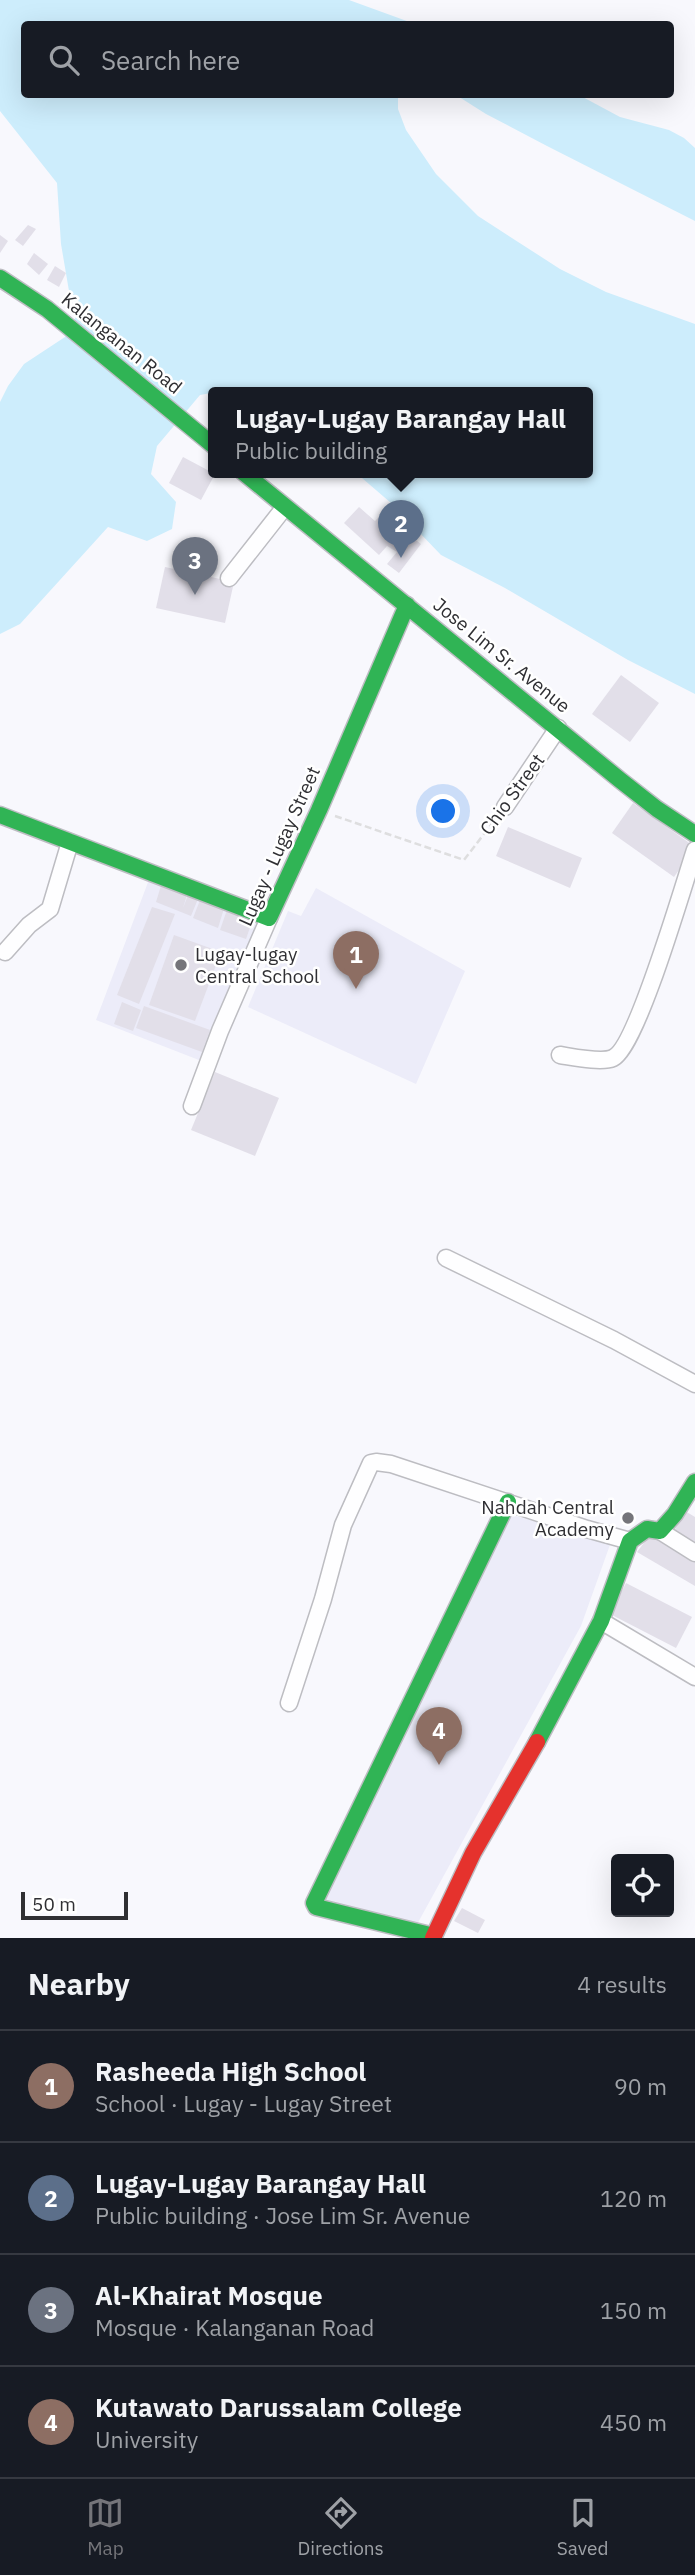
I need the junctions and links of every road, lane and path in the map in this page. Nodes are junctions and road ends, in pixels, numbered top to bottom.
1 (0, 278) edge
2 (208, 441) edge
3 (250, 478) edge
4 (284, 508) junction
5 (229, 578) dead end
6 (407, 605) junction
7 (558, 728) junction
8 (505, 807) joint
9 (319, 810) junction
10 (0, 815) edge
11 (695, 834) edge
12 (70, 842) junction
13 (695, 850) edge
14 (269, 918) junction
15 (5, 952) dead end
16 (560, 1055) dead end
17 (192, 1106) dead end
18 (446, 1258) dead end
19 (695, 1384) edge
20 (695, 1482) edge
21 (508, 1502) junction
22 (660, 1531) junction
23 (630, 1541) junction
24 (695, 1553) edge
25 (601, 1621) junction
26 (695, 1677) edge
27 (289, 1703) dead end
28 (433, 1937) edge

1 - 2 street, Kalanganan Road
3 - 4 street
4 - 5 street
4 - 6 street, Jose Lim Sr. Avenue
6 - 7 street, Jose Lim Sr. Avenue
6 - 9 street, Lugay - Lugay Street
7 - 8 street, Chio Street
7 - 11 street, Jose Lim Sr. Avenue
8 - 9 path, Chio Street
9 - 14 street, Lugay - Lugay Street
10 - 12 street
12 - 14 street
12 - 15 street
13 - 16 street
14 - 17 street, Lugay - Lugay Street
18 - 19 street
20 - 22 street
21 - 23 street
21 - 27 street
21 - 28 street
22 - 23 street
22 - 24 street
23 - 25 street
25 - 26 street
25 - 28 street

